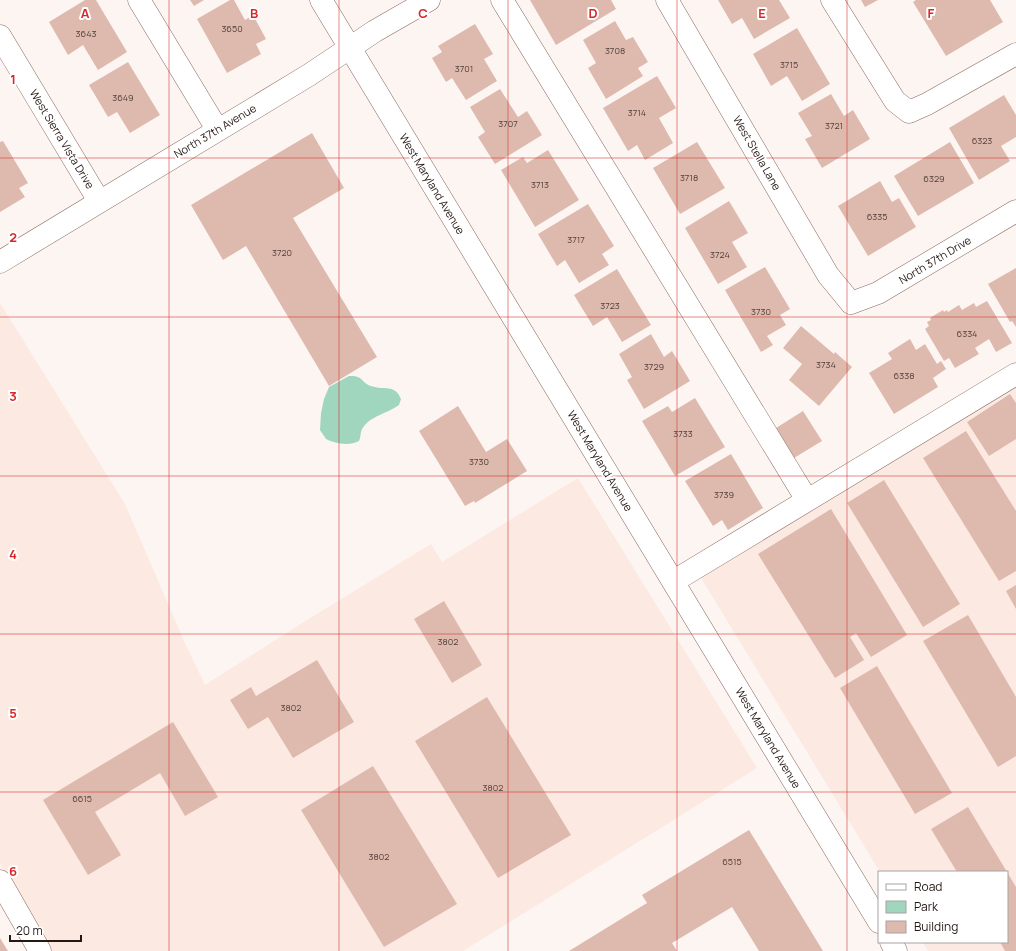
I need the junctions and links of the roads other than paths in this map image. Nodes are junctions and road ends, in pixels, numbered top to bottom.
1 (139, 0) edge
2 (321, 0) edge
3 (429, 0) edge
4 (502, 0) edge
5 (667, 0) edge
6 (832, 0) edge
7 (0, 36) edge
8 (350, 48) junction
9 (1016, 54) edge
10 (217, 130) junction
11 (99, 201) junction
12 (1016, 212) edge
13 (0, 262) edge
14 (851, 303) joint
15 (1016, 374) edge
16 (807, 500) junction
17 (674, 581) junction
18 (0, 881) edge
19 (878, 920) edge
20 (40, 951) edge

1 - 10 street
2 - 8 street, West Maryland Avenue
3 - 8 street, North 37th Avenue
4 - 16 street
5 - 14 street, West Stella Lane
6 - 9 street
7 - 11 street, West Sierra Vista Drive
8 - 10 street, North 37th Avenue
8 - 17 street, West Maryland Avenue
10 - 11 street, North 37th Avenue
11 - 13 street, North 37th Avenue
12 - 14 street, North 37th Drive
15 - 16 street
16 - 17 street
17 - 19 street, West Maryland Avenue
18 - 20 street

